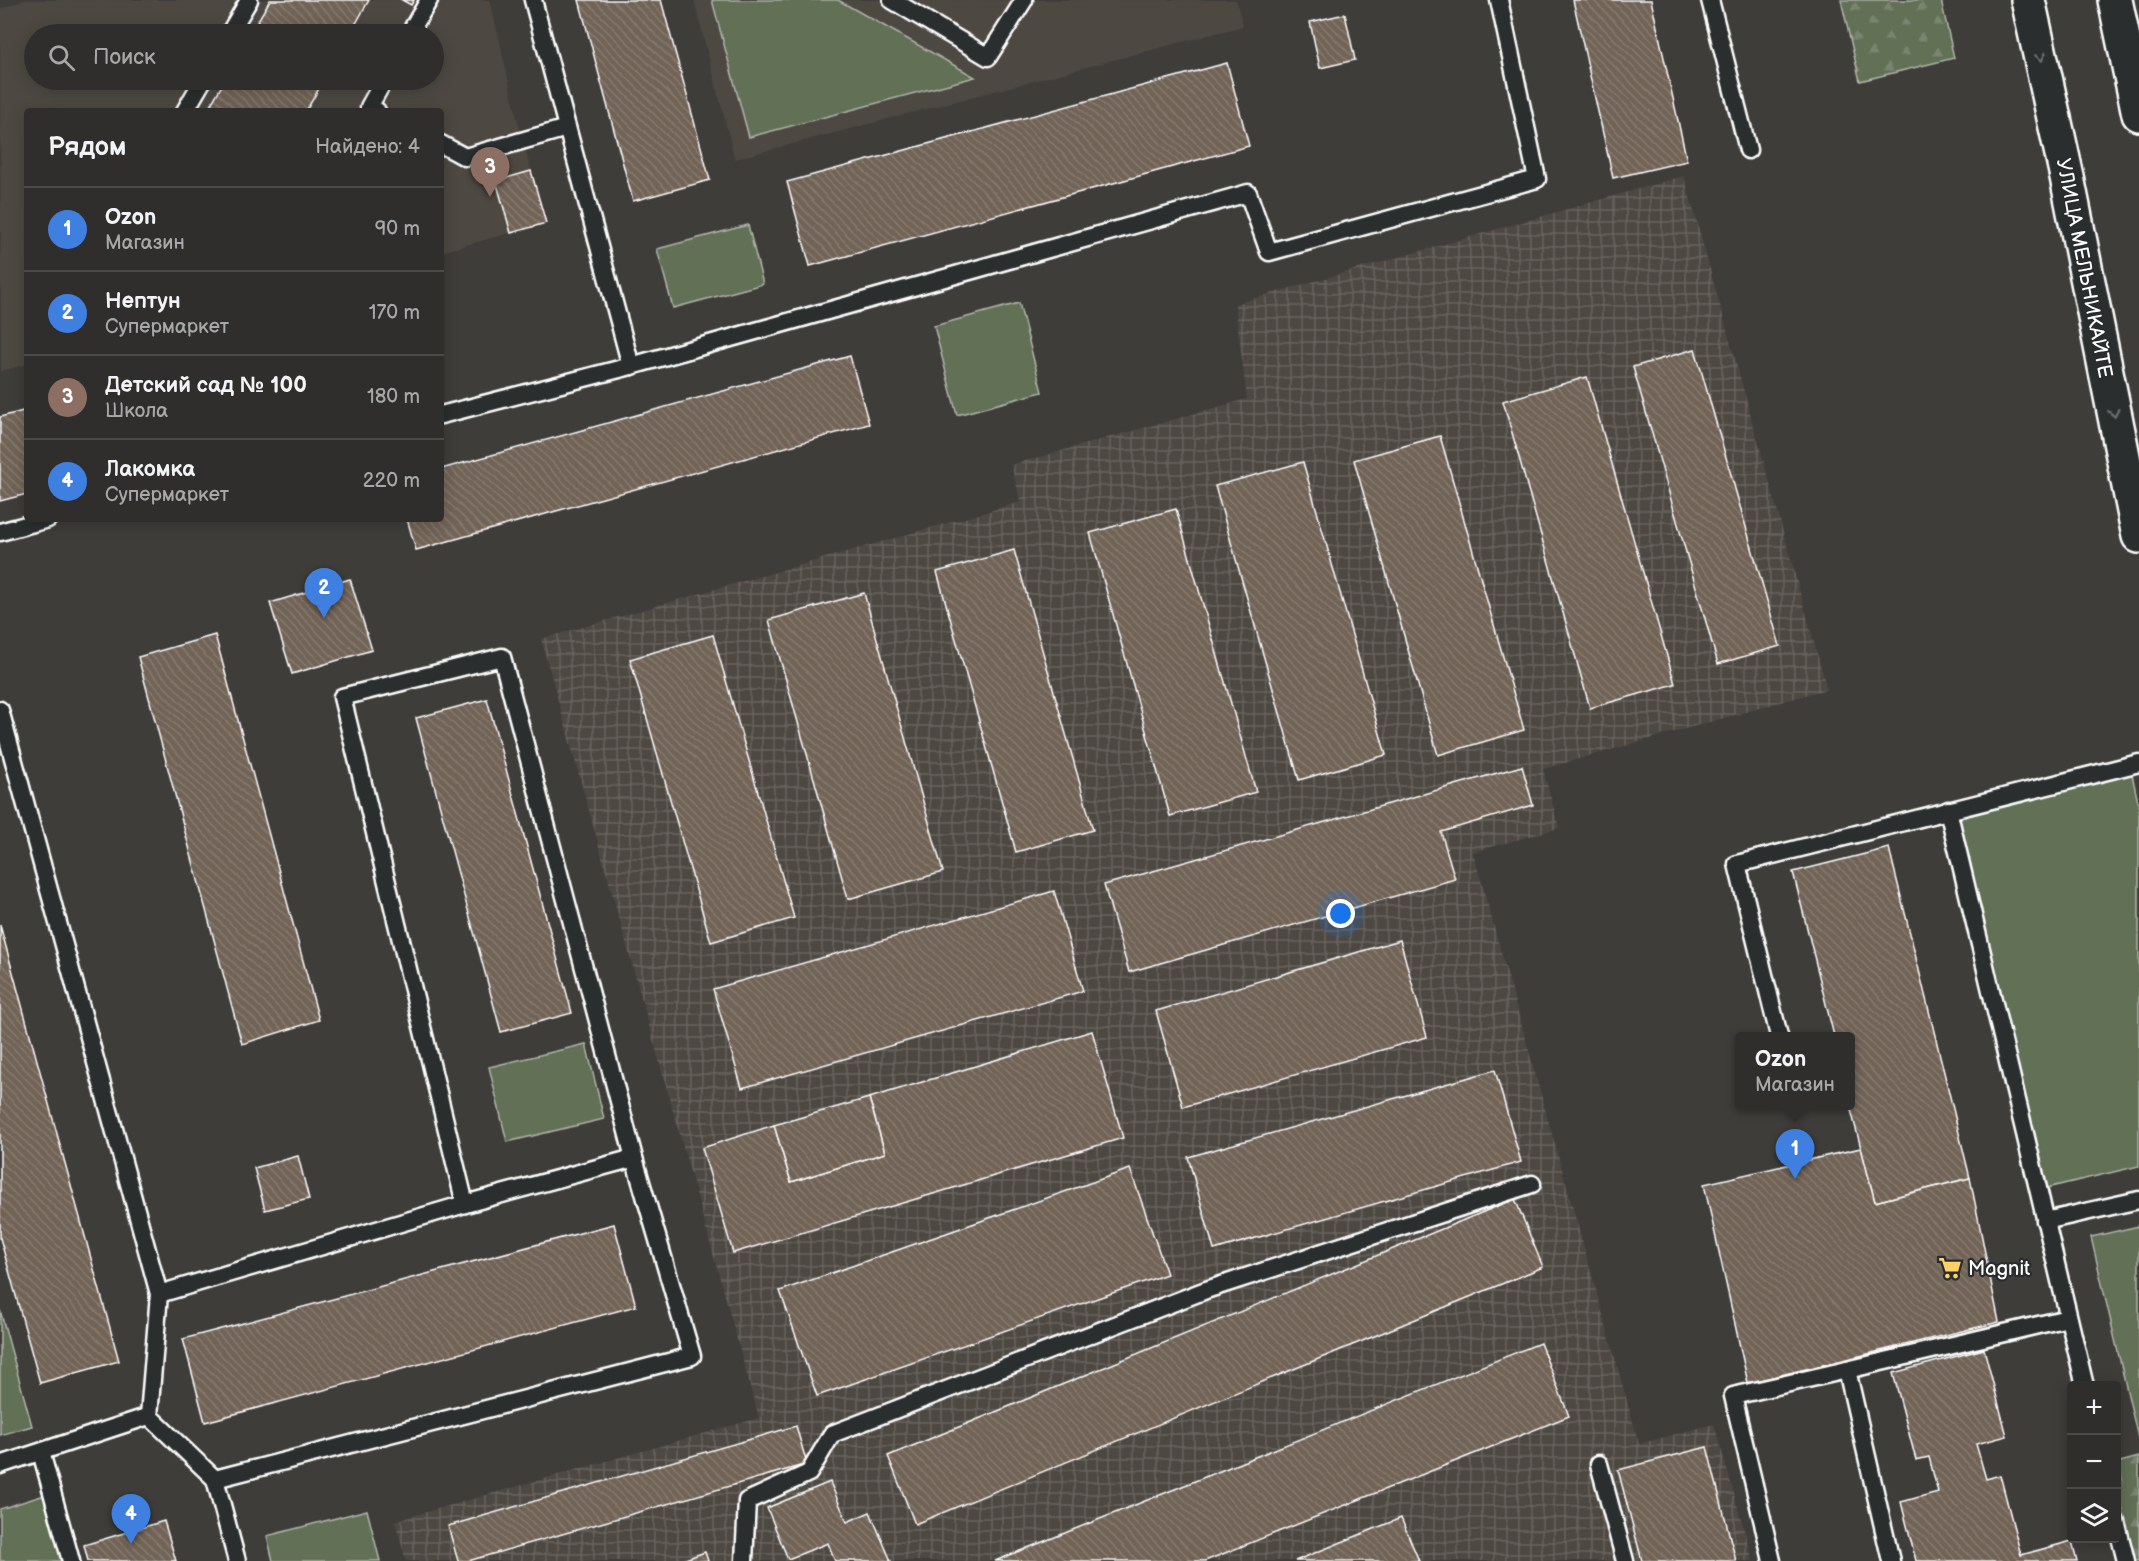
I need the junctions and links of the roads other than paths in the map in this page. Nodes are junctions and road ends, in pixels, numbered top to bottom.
1 (249, 0) edge
2 (429, 0) edge
3 (533, 0) edge
4 (892, 0) edge
5 (1024, 0) edge
6 (1499, 0) edge
7 (1710, 0) edge
8 (2028, 0) edge
9 (2115, 0) edge
10 (235, 24) edge
11 (415, 24) edge
12 (197, 90) edge
13 (380, 90) edge
14 (187, 108) edge
15 (372, 108) edge
16 (2139, 114) edge
17 (567, 128) junction
18 (444, 146) edge
19 (1748, 150) dead end
20 (631, 366) junction
21 (444, 414) edge
22 (37, 522) edge
23 (0, 532) edge
24 (2139, 536) edge
25 (0, 710) edge
26 (2139, 763) edge
27 (1948, 810) junction
28 (1778, 1032) edge
29 (634, 1158) junction
30 (1532, 1184) dead end
31 (2139, 1200) edge
32 (465, 1204) junction
33 (2045, 1221) junction
34 (159, 1294) junction
35 (2068, 1318) junction
36 (1847, 1370) junction
37 (2084, 1381) edge
38 (149, 1416) junction
39 (41, 1452) junction
40 (1599, 1464) dead end
41 (0, 1465) edge
42 (215, 1479) junction
43 (2121, 1541) edge
44 (71, 1561) edge
45 (237, 1561) edge
46 (744, 1561) edge
47 (1625, 1561) edge
48 (1772, 1561) edge
49 (1892, 1561) edge
50 (2126, 1561) edge

1 - 10 lane
2 - 11 lane
3 - 17 lane
4 - 5 lane
6 - 20 lane
7 - 19 lane
8 -> 24 main road, УЛИЦА МЕЛЬНИКАЙТЕ
9 - 16 main road
12 - 14 lane
13 - 15 lane
17 - 18 lane
17 - 20 lane
20 - 21 lane
22 - 23 lane
25 - 34 lane
26 - 27 lane
27 - 28 lane
27 - 33 lane
29 - 32 lane
29 - 32 lane
29 - 42 lane
30 - 46 lane
31 - 33 lane
32 - 34 lane
33 - 35 lane
34 - 38 lane
35 - 36 lane
35 - 37 lane
36 - 48 lane
36 - 49 lane
38 - 39 lane
38 - 42 lane
39 - 41 lane
39 - 44 lane
40 - 47 lane
42 - 45 lane
43 - 50 lane

